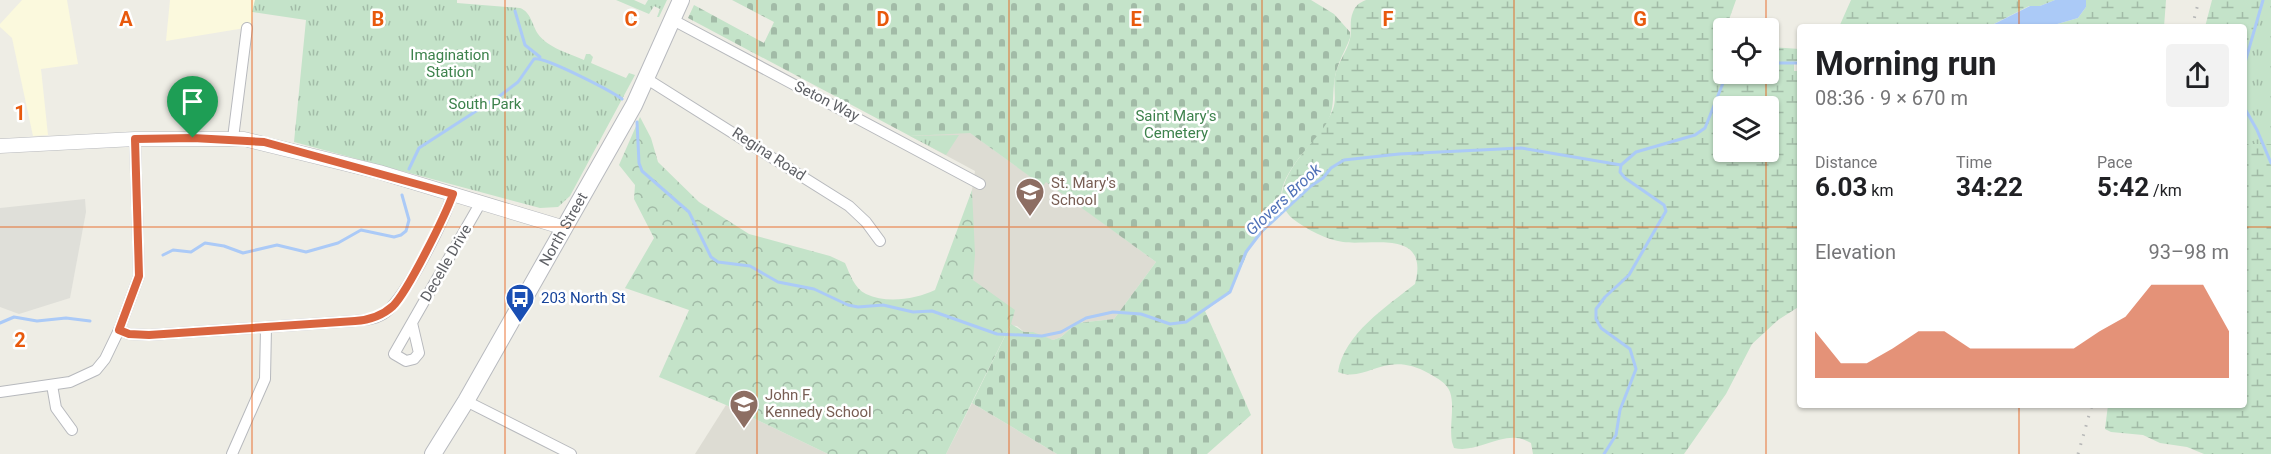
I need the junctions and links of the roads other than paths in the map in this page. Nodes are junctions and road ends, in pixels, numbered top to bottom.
1 (681, 0) edge
2 (673, 20) junction
3 (246, 27) dead end
4 (647, 79) junction
5 (233, 138) junction
6 (135, 139) junction
7 (0, 147) edge
8 (980, 184) dead end
9 (453, 194) junction
10 (481, 202) junction
11 (565, 228) junction
12 (880, 241) dead end
13 (412, 323) junction
14 (266, 327) junction
15 (119, 330) junction
16 (52, 385) junction
17 (0, 392) edge
18 (466, 401) junction
19 (72, 430) dead end
20 (232, 454) edge
21 (433, 454) edge
22 (571, 454) edge

1 - 2 main road, North Street
2 - 4 main road, North Street
2 - 8 street, Seton Way
3 - 5 street
4 - 11 main road, North Street
4 - 12 street, Regina Road
5 - 6 street
5 - 9 street
6 - 7 street
6 - 15 street
9 - 10 street
9 - 14 street
10 - 11 street
10 - 13 street, Decelle Drive
11 - 18 main road, North Street
13 - 13 street, Decelle Drive
14 - 15 street
14 - 20 street
15 - 16 street
16 - 17 street
16 - 19 street
18 - 21 main road, North Street
18 - 22 street

